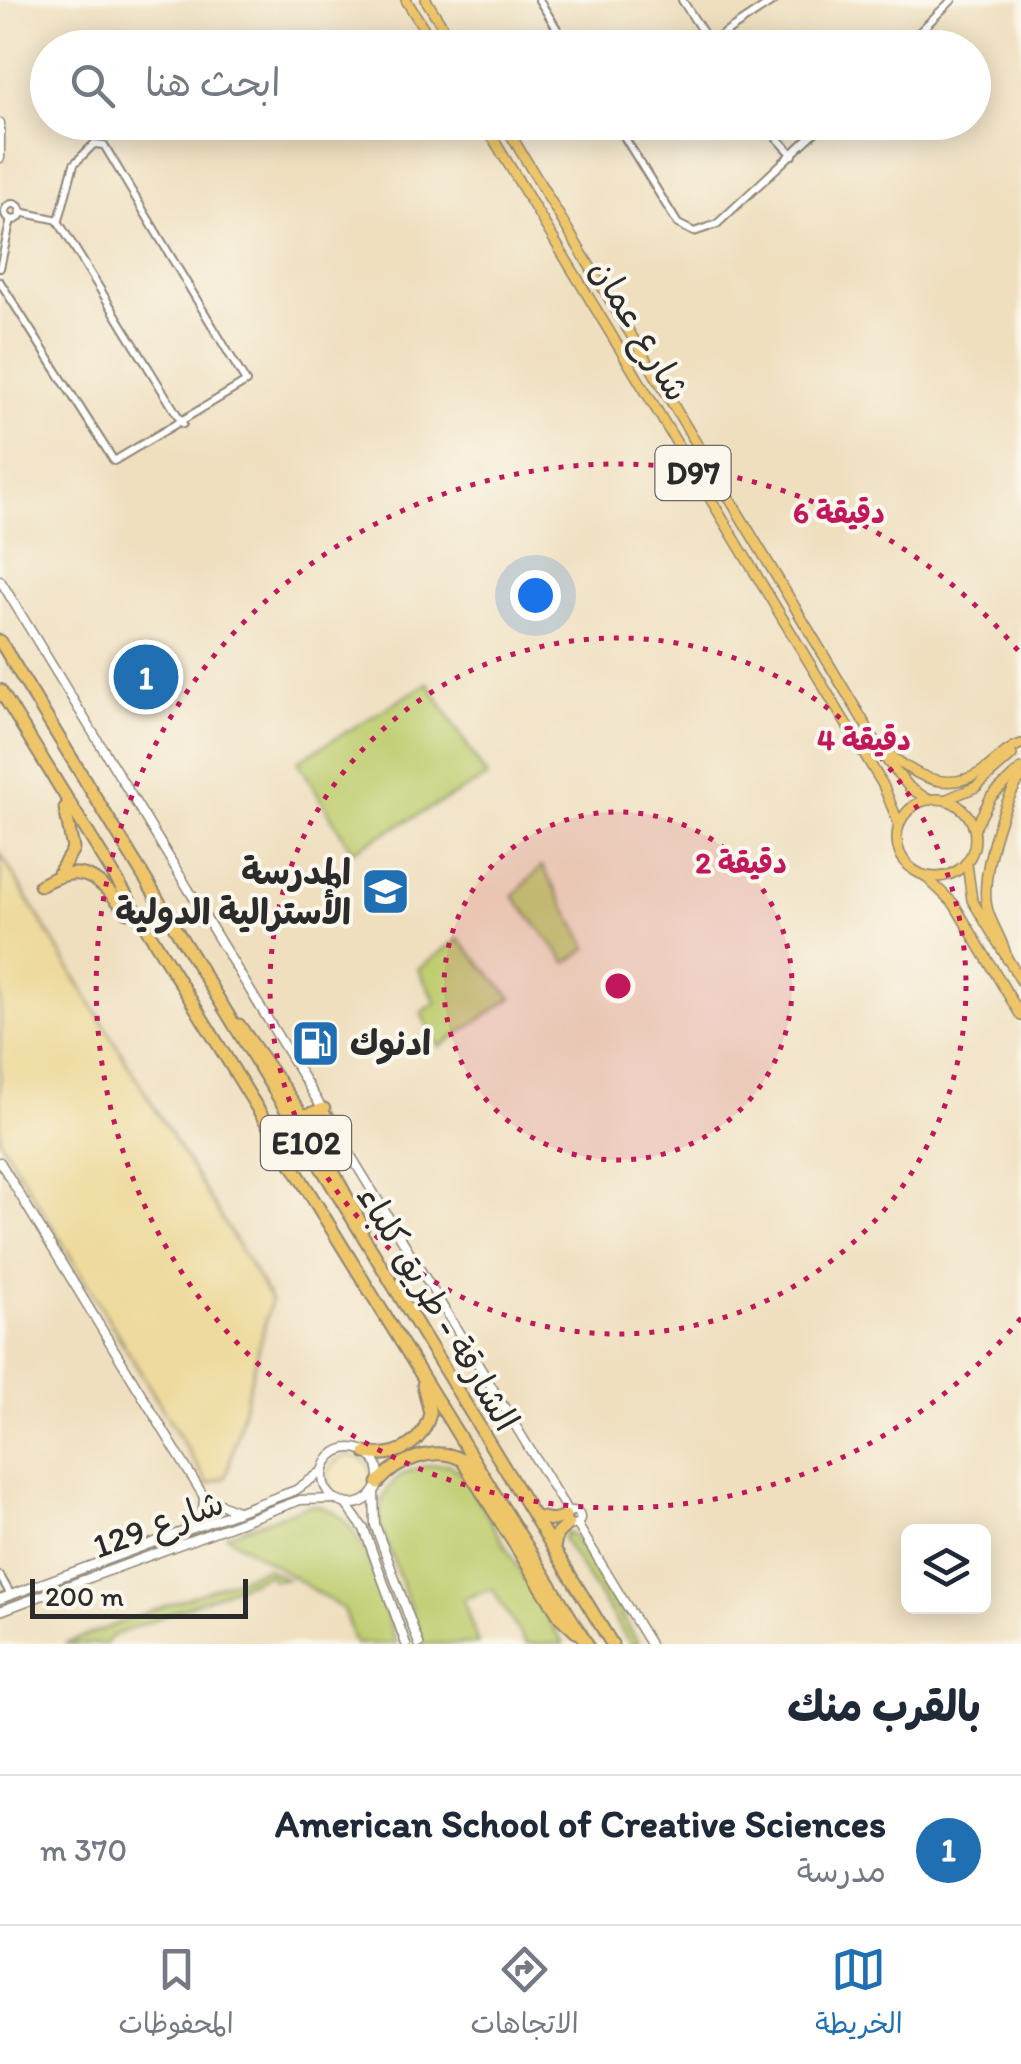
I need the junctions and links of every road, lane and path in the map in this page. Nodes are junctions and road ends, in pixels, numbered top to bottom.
1 (406, 0) edge
2 (426, 0) edge
3 (539, 0) edge
4 (682, 0) edge
5 (774, 0) edge
6 (952, 0) edge
7 (425, 30) edge
8 (445, 30) edge
9 (558, 30) edge
10 (701, 30) edge
11 (732, 30) edge
12 (921, 30) edge
13 (0, 124) edge
14 (494, 140) edge
15 (514, 140) edge
16 (626, 140) edge
17 (778, 140) edge
18 (807, 140) edge
19 (792, 155) junction
20 (0, 158) edge
21 (3, 209) edge
22 (20, 212) junction
23 (11, 219) junction
24 (58, 221) junction
25 (0, 268) edge
26 (0, 282) edge
27 (183, 424) junction
28 (0, 580) edge
29 (0, 642) edge
30 (0, 690) edge
31 (878, 745) junction
32 (1021, 745) edge
33 (1021, 769) edge
34 (1021, 778) edge
35 (54, 780) junction
36 (929, 800) junction
37 (942, 800) junction
38 (899, 824) junction
39 (974, 830) junction
40 (967, 862) junction
41 (918, 873) junction
42 (56, 876) junction
43 (40, 885) dead end
44 (152, 942) junction
45 (1008, 959) junction
46 (1021, 982) edge
47 (1021, 1016) edge
48 (229, 1017) junction
49 (327, 1114) junction
50 (0, 1162) edge
51 (316, 1200) junction
52 (365, 1242) junction
53 (366, 1452) junction
54 (324, 1470) junction
55 (377, 1487) junction
56 (204, 1497) junction
57 (340, 1501) junction
58 (238, 1511) junction
59 (534, 1517) junction
60 (570, 1519) junction
61 (202, 1525) junction
62 (554, 1548) junction
63 (0, 1576) edge
64 (11, 1595) junction
65 (0, 1599) edge
66 (0, 1611) edge
67 (584, 1641) edge
68 (406, 1644) edge
69 (419, 1644) edge
70 (612, 1644) edge
71 (650, 1644) edge

1 - 7 main road
2 - 8 main road
3 - 9 street
4 - 10 street
5 - 11 street
6 - 12 street
13 - 20 street
14 - 38 main road, شارع عمان / D97
15 - 31 main road, شارع عمان / D97
16 - 19 street
17 - 19 street
18 - 19 street
21 - 22 street
21 - 23 street
22 - 23 street
22 - 24 street
23 - 25 street
24 - 27 street
24 - 27 street
26 - 27 street
28 - 49 street
29 - 48 highway, الشارقة - طريق كلباء / E102
30 - 35 highway, الشارقة - طريق كلباء / E102
31 - 32 main road
31 - 36 main road, شارع عمان / D97
32 - 37 main road
33 - 39 main road
34 - 45 main road
35 - 42 highway
35 - 44 highway, الشارقة - طريق كلباء / E102
36 - 37 main road
36 - 38 main road
37 - 39 main road
38 - 41 main road
39 - 40 main road
40 - 41 main road
40 - 45 main road
41 - 47 main road
42 - 43 highway
42 - 44 highway
44 - 51 highway, الشارقة - طريق كلباء / E102
45 - 46 main road
48 - 49 highway
48 - 52 highway, الشارقة - طريق كلباء / E102
49 - 52 highway
49 - 60 street
50 - 56 street
51 - 53 highway
51 - 67 highway, الشارقة - طريق كلباء / E102
52 - 59 highway, الشارقة - طريق كلباء / E102
53 - 54 street
53 - 55 street
54 - 57 street
54 - 58 street, شارع 129
55 - 57 street
55 - 67 highway
55 - 69 street
56 - 58 street
56 - 61 street
57 - 66 street, شارع 129
57 - 68 street
58 - 61 street, شارع 129
59 - 60 highway
59 - 62 highway, الشارقة - طريق كلباء / E102
60 - 62 highway
60 - 71 street
61 - 64 street, شارع 129
62 - 70 highway, الشارقة - طريق كلباء / E102
63 - 64 street
64 - 65 street, شارع 129

